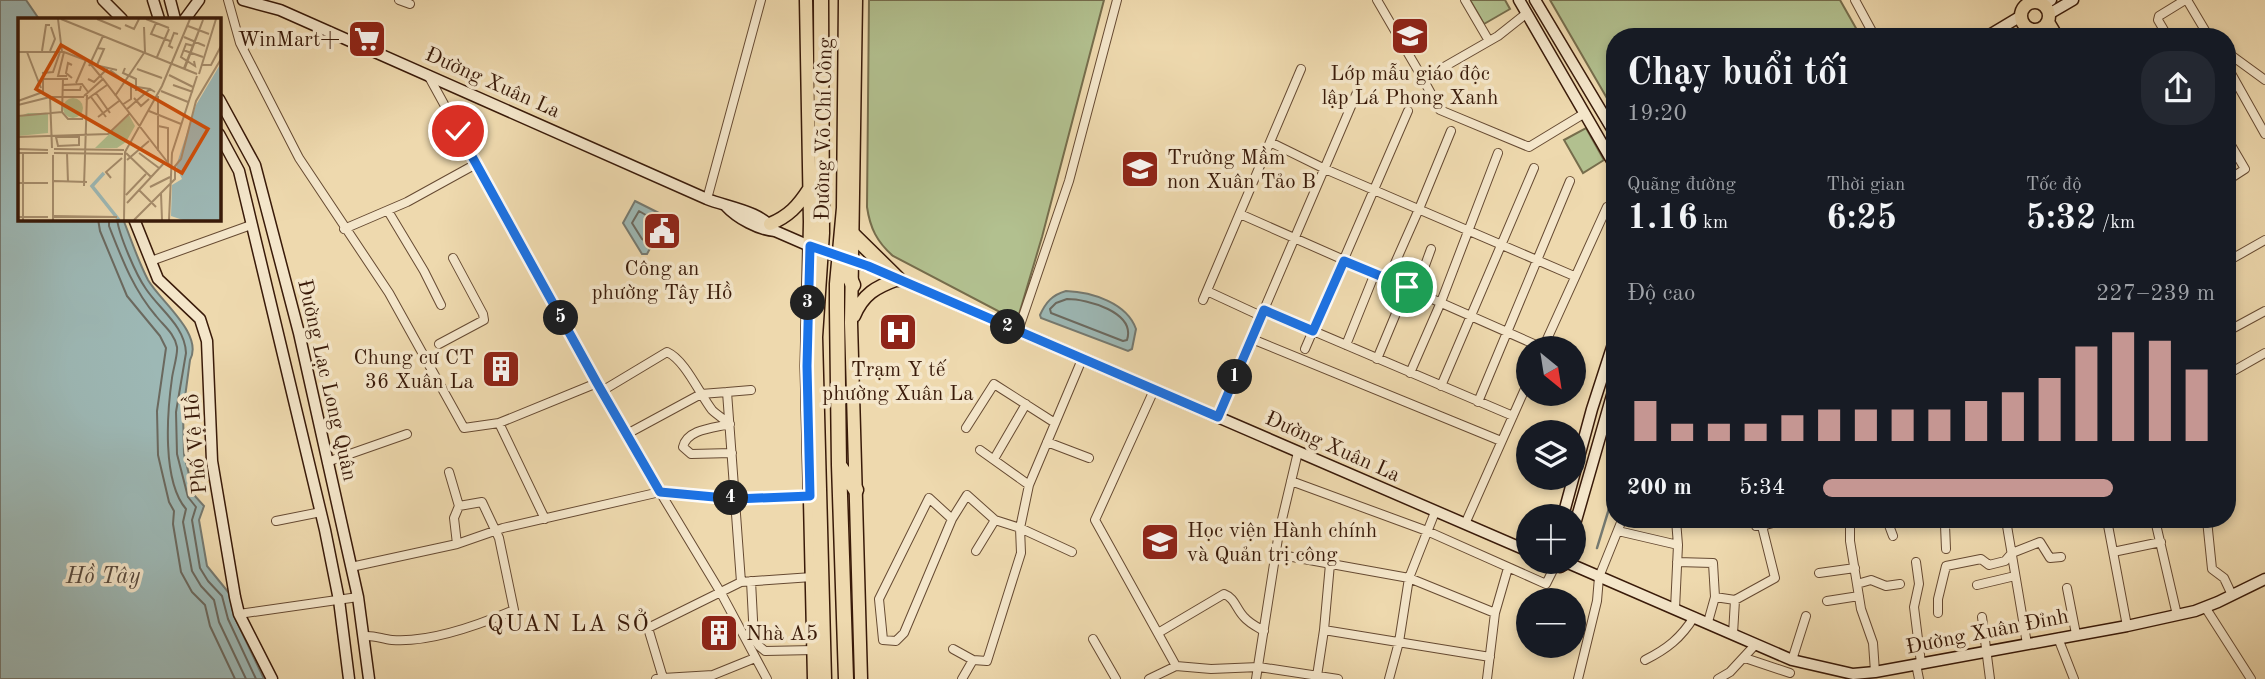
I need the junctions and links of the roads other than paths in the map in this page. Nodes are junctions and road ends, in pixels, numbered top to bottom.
1 (103, 0) edge
2 (153, 0) edge
3 (170, 0) edge
4 (199, 0) edge
5 (228, 0) edge
6 (243, 0) edge
7 (398, 0) edge
8 (761, 0) edge
9 (806, 0) edge
10 (821, 0) edge
11 (846, 0) edge
12 (856, 0) edge
13 (1117, 0) edge
14 (1377, 0) edge
15 (1465, 0) edge
16 (1519, 0) edge
17 (1535, 0) edge
18 (1855, 0) edge
19 (2013, 0) edge
20 (2073, 0) edge
21 (2186, 0) edge
22 (410, 4) dead end
23 (2045, 7) edge
24 (1527, 13) junction
25 (2021, 15) junction
26 (121, 18) edge
27 (159, 18) edge
28 (175, 18) edge
29 (186, 18) edge
30 (1870, 28) edge
31 (2000, 28) edge
32 (2029, 28) edge
33 (2043, 28) edge
34 (2053, 28) edge
35 (2163, 28) edge
36 (2203, 28) edge
37 (1489, 41) junction
38 (2236, 59) edge
39 (1301, 69) dead end
40 (428, 75) junction
41 (1423, 79) junction
42 (2265, 79) edge
43 (2236, 82) edge
44 (1358, 90) dead end
45 (220, 101) edge
46 (1408, 111) dead end
47 (1585, 113) junction
48 (1606, 119) edge
49 (1451, 131) dead end
50 (2265, 134) edge
51 (220, 136) edge
52 (1270, 142) junction
53 (1606, 150) edge
54 (1498, 153) dead end
55 (2236, 153) edge
56 (476, 164) junction
57 (1534, 168) dead end
58 (1325, 169) junction
59 (2236, 175) edge
60 (1570, 180) dead end
61 (848, 187) junction
62 (810, 189) junction
63 (1374, 190) junction
64 (706, 199) junction
65 (1606, 208) edge
66 (1419, 209) junction
67 (388, 211) junction
68 (1240, 214) junction
69 (134, 220) edge
70 (810, 222) joint
71 (251, 225) junction
72 (773, 228) junction
73 (344, 229) junction
74 (1467, 229) junction
75 (848, 230) junction
76 (1294, 239) junction
77 (2265, 240) edge
78 (1501, 245) junction
79 (816, 248) junction
80 (1431, 249) dead end
81 (2236, 256) edge
82 (453, 258) dead end
83 (846, 258) junction
84 (1537, 259) junction
85 (151, 261) junction
86 (1344, 261) junction
87 (1375, 273) junction
88 (1574, 276) junction
89 (898, 279) junction
90 (1388, 279) junction
91 (853, 285) joint
92 (1411, 289) junction
93 (813, 294) junction
94 (1441, 302) junction
95 (441, 304) dead end
96 (2265, 311) edge
97 (1263, 313) junction
98 (1472, 317) junction
99 (851, 323) junction
100 (2236, 327) edge
101 (1018, 331) junction
102 (1313, 331) junction
103 (1508, 333) junction
104 (1516, 336) edge
105 (1548, 336) edge
106 (1252, 339) junction
107 (439, 344) dead end
108 (1346, 345) junction
109 (1305, 349) dead end
110 (2265, 353) edge
111 (1083, 357) junction
112 (1377, 359) junction
113 (1606, 366) edge
114 (2236, 369) edge
115 (1410, 373) junction
116 (1441, 386) junction
117 (599, 387) junction
118 (751, 390) dead end
119 (1154, 390) junction
120 (727, 392) junction
121 (701, 394) junction
122 (1478, 402) junction
123 (1026, 404) junction
124 (1517, 406) edge
125 (1513, 416) junction
126 (1606, 416) edge
127 (1218, 417) junction
128 (499, 423) junction
129 (1055, 423) junction
130 (730, 424) junction
131 (966, 428) dead end
132 (627, 434) junction
133 (407, 435) dead end
134 (1047, 442) junction
135 (1501, 442) junction
136 (979, 450) dead end
137 (1298, 452) junction
138 (732, 453) junction
139 (1089, 458) dead end
140 (994, 459) junction
141 (327, 462) junction
142 (839, 465) junction
143 (449, 472) dead end
144 (1291, 481) junction
145 (1030, 485) junction
146 (856, 490) junction
147 (660, 492) junction
148 (810, 496) junction
149 (736, 499) junction
150 (1566, 504) edge
151 (1581, 504) edge
152 (459, 506) junction
153 (321, 512) junction
154 (1435, 512) junction
155 (545, 519) junction
156 (952, 519) junction
157 (995, 520) junction
158 (276, 521) dead end
159 (1465, 524) junction
160 (1020, 528) junction
161 (1619, 528) edge
162 (1677, 528) edge
163 (1760, 528) edge
164 (1850, 528) edge
165 (1890, 528) edge
166 (1945, 528) edge
167 (2007, 528) edge
168 (2108, 528) edge
169 (2157, 528) edge
170 (2208, 528) edge
171 (495, 530) junction
172 (1427, 531) junction
173 (1618, 531) junction
174 (1893, 536) dead end
175 (2161, 542) junction
176 (457, 544) junction
177 (1678, 545) junction
178 (1516, 546) edge
179 (1946, 549) dead end
180 (976, 551) dead end
181 (1072, 552) dead end
182 (2113, 552) junction
183 (2012, 553) junction
184 (1276, 554) junction
185 (2061, 556) dead end
186 (1677, 562) junction
187 (1916, 562) dead end
188 (1330, 564) junction
189 (351, 567) junction
190 (1508, 568) junction
191 (1855, 568) junction
192 (1516, 571) edge
193 (1586, 571) edge
194 (1819, 573) dead end
195 (1522, 574) edge
196 (1549, 574) edge
197 (2015, 576) junction
198 (812, 577) junction
199 (1600, 577) junction
200 (1409, 578) junction
201 (2265, 579) edge
202 (751, 581) junction
203 (741, 582) junction
204 (1857, 584) junction
205 (1900, 584) dead end
206 (1977, 585) dead end
207 (2067, 588) dead end
208 (721, 593) junction
209 (2232, 595) junction
210 (1859, 596) junction
211 (358, 597) junction
212 (1715, 597) junction
213 (339, 600) junction
214 (1734, 600) junction
215 (1827, 601) dead end
216 (2205, 607) junction
217 (1675, 609) junction
218 (1495, 612) junction
219 (1938, 613) dead end
220 (239, 614) junction
221 (2177, 615) junction
222 (1806, 616) dead end
223 (1694, 617) junction
224 (1982, 617) dead end
225 (1707, 622) junction
226 (2127, 626) junction
227 (1324, 630) junction
228 (1264, 631) junction
229 (1158, 633) junction
230 (1733, 634) junction
231 (2076, 634) junction
232 (365, 636) junction
233 (2058, 638) junction
234 (1093, 639) dead end
235 (1399, 642) junction
236 (2027, 643) junction
237 (1755, 645) junction
238 (953, 649) dead end
239 (814, 650) junction
240 (1985, 651) junction
241 (1490, 657) junction
242 (755, 658) junction
243 (1745, 659) junction
244 (973, 660) junction
245 (1645, 660) dead end
246 (1792, 660) junction
247 (1918, 663) junction
248 (1176, 666) junction
249 (1259, 667) junction
250 (1875, 672) junction
251 (1790, 673) dead end
252 (1317, 676) junction
253 (1854, 676) edge
254 (660, 678) edge
255 (272, 679) edge
256 (349, 679) edge
257 (369, 679) edge
258 (767, 679) edge
259 (814, 679) edge
260 (824, 679) edge
261 (846, 679) edge
262 (861, 679) edge
263 (962, 679) edge
264 (1116, 679) edge
265 (1149, 679) edge
266 (1256, 679) edge
267 (1338, 679) edge
268 (1389, 679) edge
269 (1487, 679) edge
270 (1578, 679) edge
271 (1717, 679) edge
272 (1919, 679) edge
273 (1990, 679) edge
274 (2074, 679) edge
275 (2250, 679) edge

1 - 26 street
2 - 27 street
3 - 28 street
4 - 29 street
5 - 73 street
6 - 40 street, Đường Xuân La
7 - 22 street
8 - 64 street
9 - 62 main road, Đường Võ Chí Công
10 - 79 highway, Đường Võ Chí Công
11 - 61 highway, Đường Võ Chí Công
12 - 61 main road, Đường Võ Chí Công
13 - 101 street
14 - 41 street
15 - 37 street
16 - 24 street
17 - 48 street
18 - 30 street
19 - 25 main road
20 - 23 street
21 - 35 street
21 - 36 street
23 - 25 main road
23 - 33 main road
23 - 34 main road
24 - 37 street
24 - 47 street
25 - 31 street
25 - 32 main road
37 - 41 street
38 - 42 street
39 - 52 street
40 - 56 street
40 - 64 street, Đường Xuân La
41 - 47 street
43 - 50 street
44 - 58 street
45 - 141 street, Đường Lạc Long Quân
46 - 63 street
47 - 53 street
49 - 66 street
51 - 71 street, Đường Lạc Long Quân
52 - 58 street
52 - 68 street
54 - 74 street
55 - 59 street
56 - 67 street
56 - 117 street
57 - 78 street
58 - 63 street
58 - 76 street
60 - 84 street
61 - 75 highway, Đường Võ Chí Công
62 - 70 main road, Đường Võ Chí Công
62 - 72 main road
63 - 66 street
63 - 86 street
64 - 72 street, Đường Xuân La
65 - 88 street
66 - 74 street
66 - 90 street
67 - 73 street
67 - 95 street
68 - 76 street
68 - 97 street
69 - 85 street, Phố Vệ Hồ
70 - 79 highway
71 - 85 street
71 - 153 street, Đường Lạc Long Quân
72 - 79 street, Đường Xuân La
73 - 128 street
74 - 78 street
74 - 94 street
75 - 83 highway, Đường Võ Chí Công
75 - 89 highway
76 - 86 street
76 - 97 street
77 - 81 street
78 - 84 street
78 - 98 street
79 - 83 street, Đường Xuân La
79 - 93 highway, Đường Võ Chí Công
80 - 92 street
82 - 107 street
83 - 89 street, Đường Xuân La
83 - 91 highway
83 - 142 highway, Đường Võ Chí Công
84 - 88 street
84 - 103 street
85 - 220 street, Phố Vệ Hồ
86 - 87 street
86 - 102 street
87 - 90 street
87 - 108 street
88 - 105 street
89 - 99 main road
89 - 101 street, Đường Xuân La
90 - 92 street
91 - 99 main road
92 - 94 street
92 - 112 street
93 - 148 main road, Đường Võ Chí Công
93 - 260 highway, Đường Võ Chí Công
94 - 98 street
94 - 115 street
96 - 100 street
97 - 102 street
97 - 106 street
98 - 103 street
98 - 116 street
99 - 146 main road
101 - 111 street, Đường Xuân La
102 - 108 street
102 - 109 street
103 - 104 street
103 - 122 street
106 - 127 street
106 - 135 street
108 - 112 street
110 - 114 street
111 - 119 street, Đường Xuân La
111 - 129 street
112 - 115 street
113 - 150 street
115 - 116 street
116 - 122 street
117 - 121 street
117 - 128 street
117 - 132 street
118 - 120 street
119 - 127 street, Đường Xuân La
119 - 229 street
120 - 121 street
120 - 130 street
121 - 130 street
121 - 132 street
122 - 125 street
123 - 129 street
123 - 131 street
123 - 140 street
124 - 125 street
125 - 135 street
126 - 151 street
127 - 137 street, Đường Xuân La
128 - 155 street
129 - 134 street
130 - 138 street
130 - 138 street
132 - 147 street
133 - 141 street
134 - 139 street
134 - 145 street
135 - 159 street
136 - 140 street
137 - 144 street
137 - 154 street, Đường Xuân La
138 - 149 street
140 - 145 street
141 - 189 street, Đường Lạc Long Quân
142 - 146 highway
142 - 261 highway, Đường Võ Chí Công
143 - 152 street
144 - 172 street
144 - 184 street
145 - 160 street
146 - 262 main road
147 - 149 street
147 - 155 street
147 - 208 street
148 - 149 street
148 - 198 main road, Đường Võ Chí Công
149 - 203 street
152 - 171 street
152 - 176 street
153 - 158 street
153 - 213 street, Đường Lạc Long Quân
154 - 159 street, Đường Xuân La
154 - 172 street
155 - 171 street
156 - 156 street
156 - 157 street
157 - 160 street
157 - 180 street
159 - 178 street, Đường Xuân La
160 - 181 street
160 - 244 street
161 - 173 street
162 - 177 street
163 - 214 street
164 - 191 street
165 - 174 street
166 - 179 street
167 - 183 street
168 - 182 street
169 - 175 street
170 - 209 street
171 - 176 street
171 - 232 street
172 - 190 street
172 - 200 street
173 - 177 street
173 - 199 street
175 - 182 street
175 - 221 street
176 - 189 street
177 - 186 street
182 - 226 street
183 - 185 street
183 - 197 street
183 - 219 street
184 - 188 street
184 - 228 street
186 - 212 street
186 - 217 street
187 - 247 street
188 - 200 street
188 - 227 street
189 - 211 street, Đường Lạc Long Quân
190 - 192 street
190 - 218 street
191 - 194 street
191 - 204 street
193 - 199 street
195 - 196 street
197 - 206 street
197 - 236 street
198 - 202 street
198 - 239 main road, Đường Võ Chí Công
199 - 217 street, Đường Xuân Đỉnh
199 - 270 street
200 - 218 street
200 - 235 street
201 - 209 street, Đường Xuân Đỉnh
202 - 203 street
202 - 239 street
203 - 208 street
204 - 205 street
204 - 210 street
207 - 231 street
208 - 242 street
208 - 254 street
209 - 216 street, Đường Xuân Đỉnh
210 - 215 street
210 - 250 street
211 - 213 street
211 - 232 street, Đường Lạc Long Quân
212 - 214 street
212 - 225 street
213 - 220 street
213 - 256 street, Đường Lạc Long Quân
214 - 230 street
216 - 221 street, Đường Xuân Đỉnh
216 - 275 street
217 - 223 street, Đường Xuân Đỉnh
218 - 241 street
220 - 255 street, Phố Vệ Hồ
221 - 226 street, Đường Xuân Đỉnh
222 - 246 street
223 - 225 street, Đường Xuân Đỉnh
223 - 245 street
224 - 240 street
225 - 230 street, Đường Xuân Đỉnh
226 - 231 street, Đường Xuân Đỉnh
227 - 235 street
227 - 252 street
228 - 229 street
228 - 249 street
229 - 248 street
230 - 237 street, Đường Xuân Đỉnh
231 - 233 street, Đường Xuân Đỉnh
232 - 257 street, Đường Lạc Long Quân
233 - 236 street, Đường Xuân Đỉnh
233 - 274 street
234 - 264 street
235 - 241 street
235 - 268 street
236 - 240 street, Đường Xuân Đỉnh
237 - 243 street
237 - 246 street, Đường Xuân Đỉnh
238 - 244 street
239 - 259 main road, Đường Võ Chí Công
240 - 247 street, Đường Xuân Đỉnh
240 - 273 street
241 - 269 street
242 - 254 street
242 - 258 street
243 - 251 street
243 - 271 street
244 - 263 street
246 - 253 street, Đường Xuân Đỉnh
247 - 250 street, Đường Xuân Đỉnh
247 - 272 street
248 - 249 street
248 - 265 street
249 - 252 street
249 - 266 street
250 - 253 street, Đường Xuân Đỉnh
252 - 267 street

